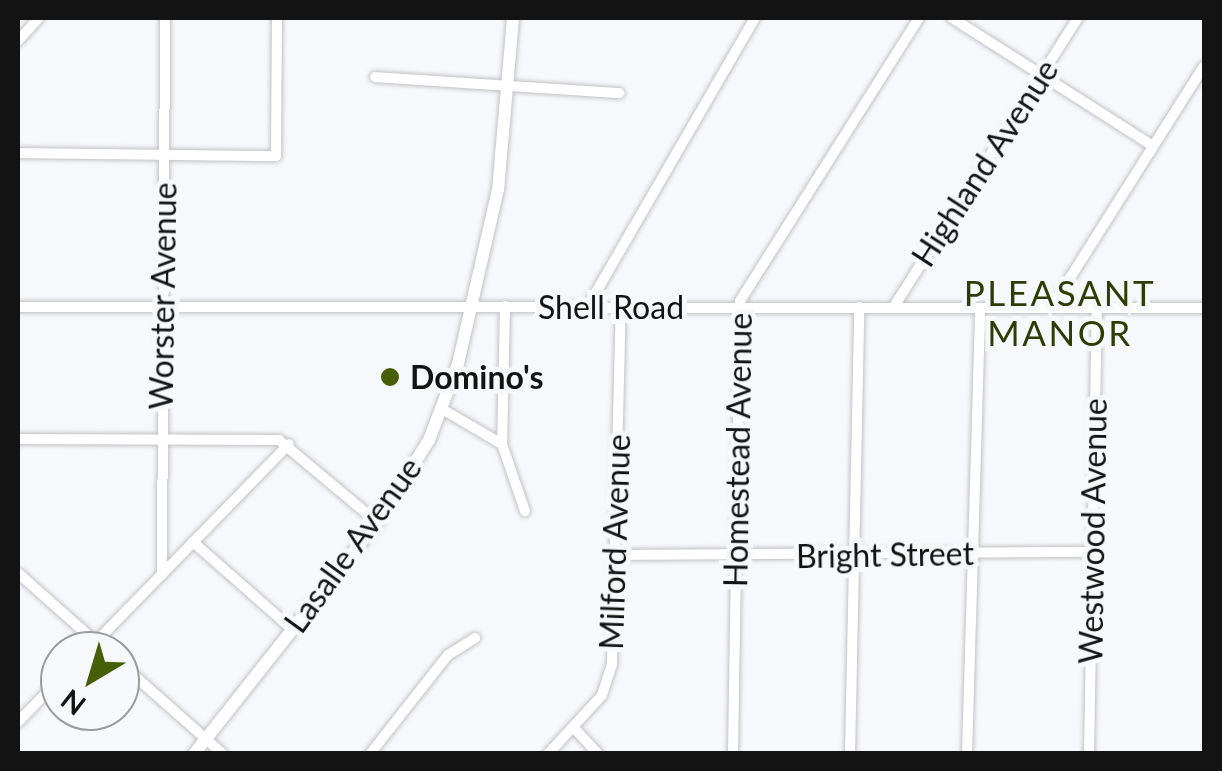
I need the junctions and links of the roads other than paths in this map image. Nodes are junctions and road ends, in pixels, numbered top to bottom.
1 (39, 18) edge
2 (165, 18) edge
3 (278, 18) edge
4 (513, 18) edge
5 (754, 18) edge
6 (919, 18) edge
7 (952, 18) edge
8 (1078, 18) edge
9 (18, 41) edge
10 (1204, 66) edge
11 (1042, 73) junction
12 (374, 77) dead end
13 (509, 86) junction
14 (619, 93) dead end
15 (1152, 146) junction
16 (18, 153) edge
17 (165, 154) junction
18 (1204, 293) edge
19 (474, 306) junction
20 (505, 306) junction
21 (588, 306) junction
22 (18, 307) edge
23 (164, 307) junction
24 (621, 307) junction
25 (740, 307) junction
26 (859, 307) junction
27 (892, 308) junction
28 (980, 308) junction
29 (1050, 308) junction
30 (1098, 308) junction
31 (1200, 308) edge
32 (442, 410) junction
33 (18, 439) edge
34 (162, 440) junction
35 (288, 444) junction
36 (502, 444) junction
37 (526, 510) dead end
38 (377, 522) junction
39 (194, 542) junction
40 (1094, 552) junction
41 (972, 553) junction
42 (853, 554) junction
43 (616, 555) junction
44 (734, 557) junction
45 (18, 573) edge
46 (162, 574) junction
47 (292, 629) junction
48 (76, 631) edge
49 (106, 631) edge
50 (475, 638) dead end
51 (140, 681) edge
52 (40, 699) edge
53 (18, 722) edge
54 (574, 728) junction
55 (206, 740) junction
56 (194, 754) edge
57 (223, 754) edge
58 (370, 754) edge
59 (548, 754) edge
60 (598, 754) edge
61 (733, 754) edge
62 (850, 754) edge
63 (967, 754) edge
64 (1089, 754) edge

1 - 9 street
2 - 17 street, Worster Avenue
3 - 17 street
4 - 13 main road, Lasalle Avenue
5 - 21 street
6 - 25 street, Homestead Avenue
7 - 11 street
8 - 11 street, Highland Avenue
10 - 15 street
11 - 15 street
11 - 27 street, Highland Avenue
12 - 13 street
13 - 14 street
13 - 19 main road, Lasalle Avenue
15 - 29 street
16 - 17 street
17 - 23 street, Worster Avenue
18 - 31 street
19 - 20 street, Shell Road
19 - 23 street, Shell Road
19 - 32 main road, Lasalle Avenue
20 - 21 street, Shell Road
20 - 36 street
21 - 24 street, Shell Road
22 - 23 street, Shell Road
23 - 34 street, Worster Avenue
24 - 25 street, Shell Road
24 - 43 street, Milford Avenue
25 - 26 street, Shell Road
25 - 44 street, Homestead Avenue
26 - 27 street, Shell Road
26 - 42 street
27 - 28 street, Shell Road
28 - 29 street, Shell Road
28 - 41 street
29 - 30 street, Shell Road
30 - 31 street, Shell Road
30 - 40 street, Westwood Avenue
32 - 36 street
32 - 38 main road, Lasalle Avenue
33 - 34 street
34 - 35 street
34 - 46 street, Worster Avenue
35 - 38 street
35 - 39 street
36 - 37 street
38 - 47 main road, Lasalle Avenue
39 - 46 street
39 - 47 street
40 - 41 street, Bright Street
40 - 64 street, Westwood Avenue
41 - 42 street, Bright Street
41 - 63 street
42 - 44 street, Bright Street
42 - 62 street
43 - 44 street, Bright Street
43 - 54 street, Milford Avenue
44 - 61 street, Homestead Avenue
45 - 48 street
46 - 49 street
47 - 55 main road, Lasalle Avenue
50 - 58 street
51 - 55 street
52 - 53 street
54 - 59 street, Milford Avenue
54 - 60 street
55 - 56 main road, Lasalle Avenue
55 - 57 street

